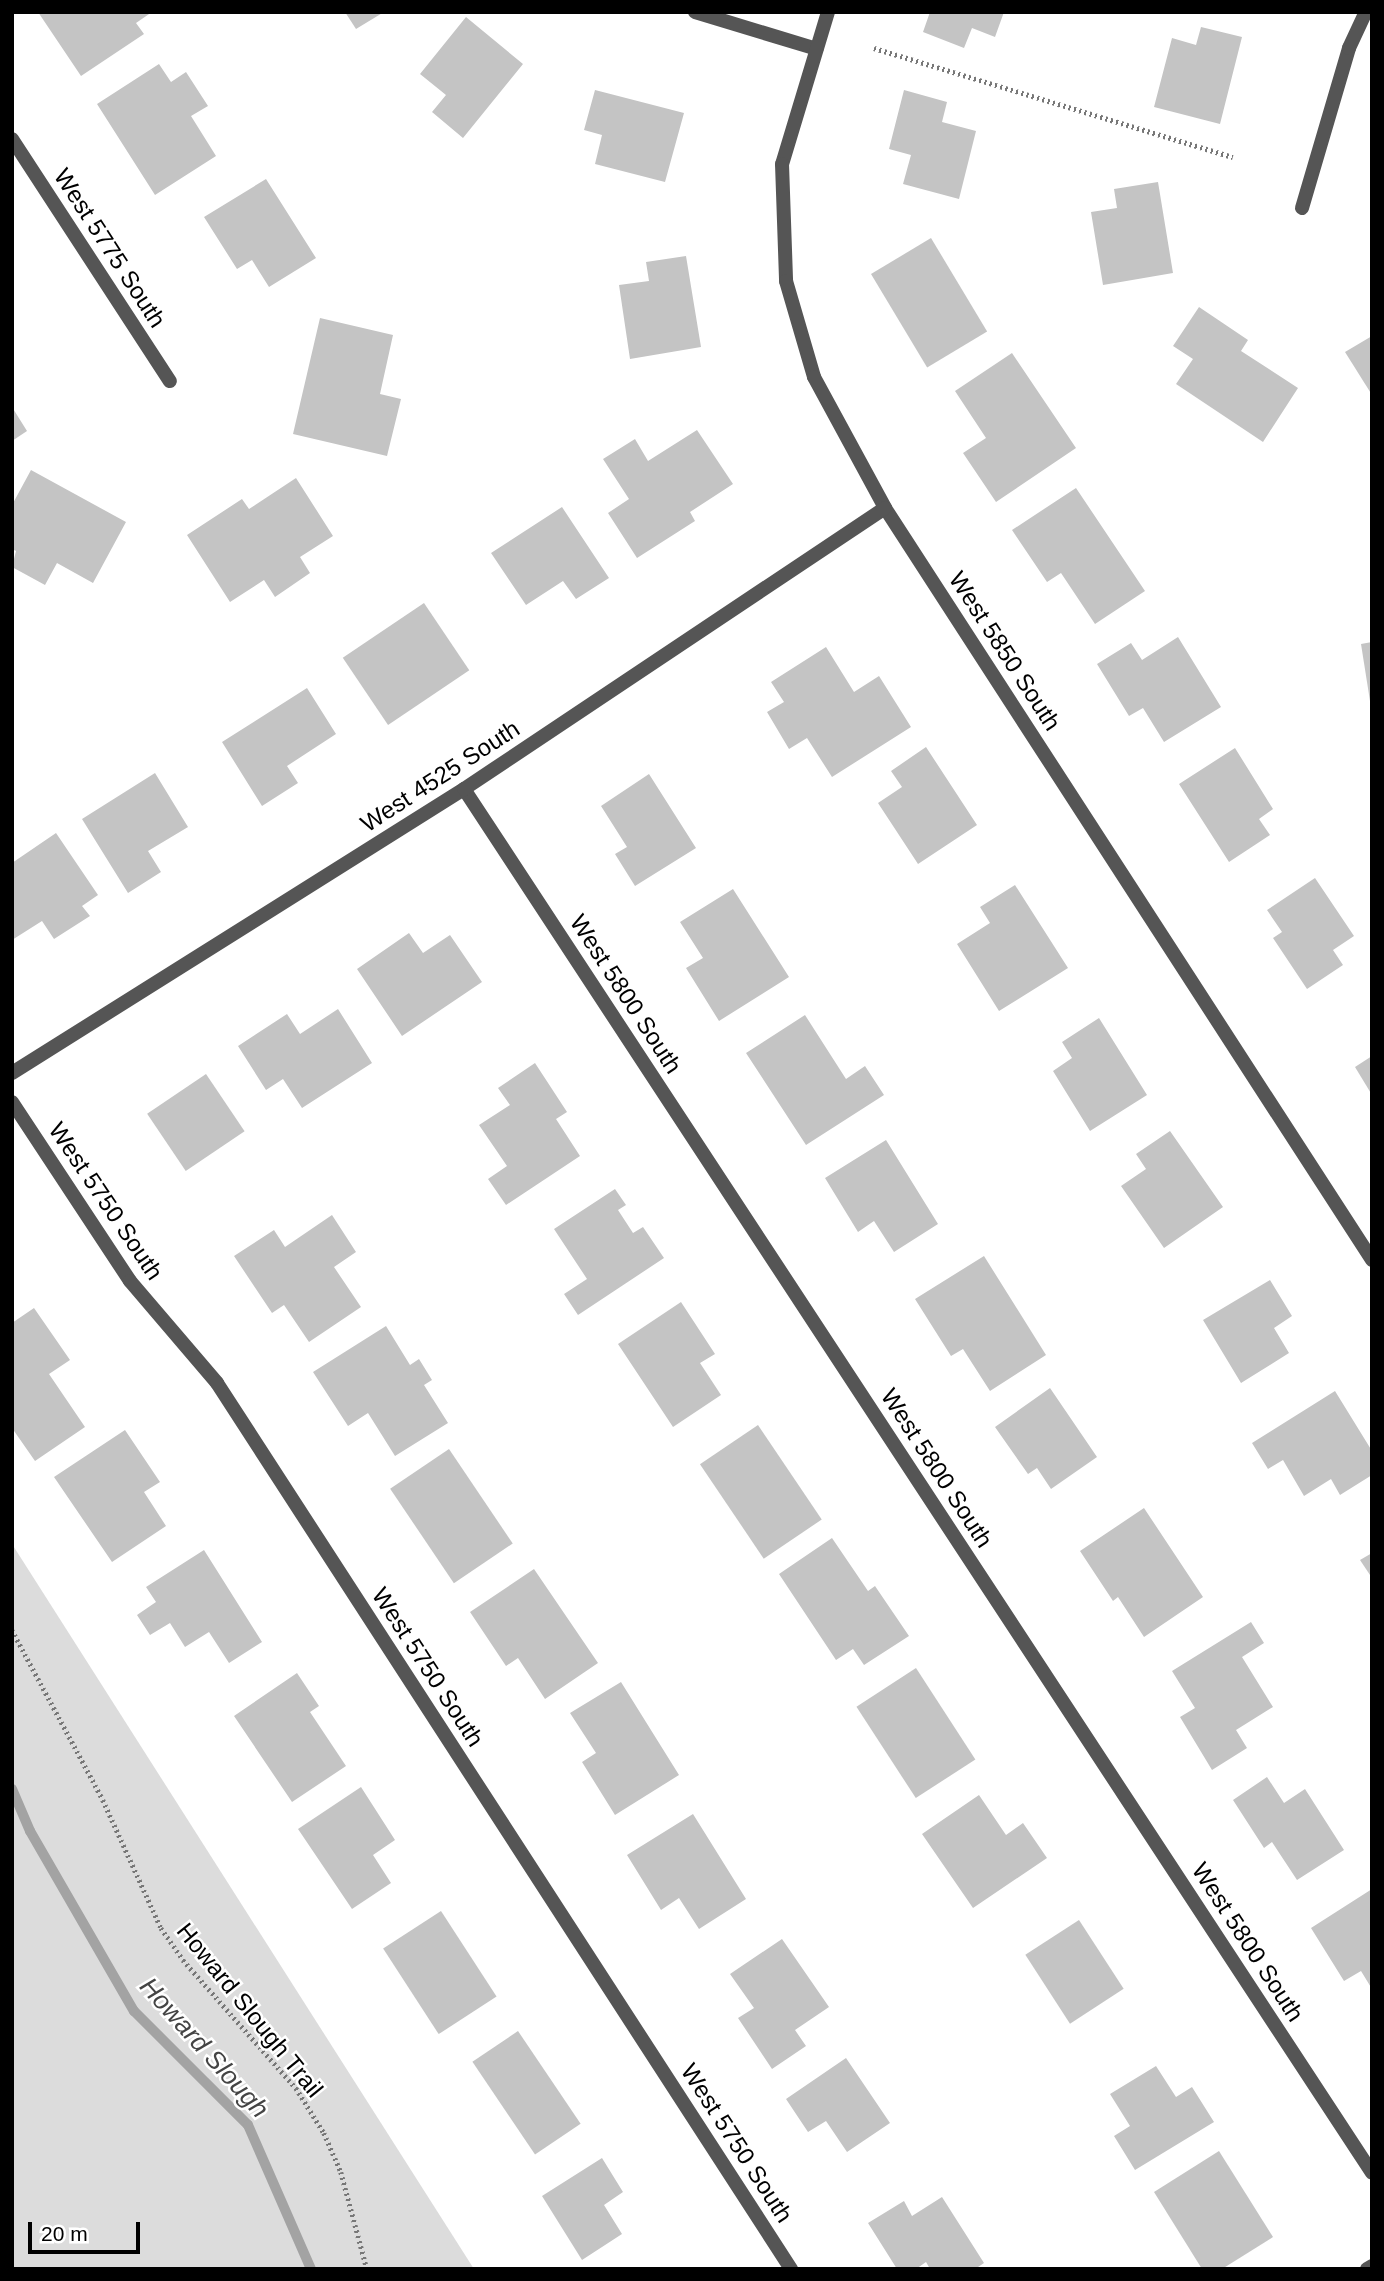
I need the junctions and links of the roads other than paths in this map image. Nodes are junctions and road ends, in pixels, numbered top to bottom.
1 (695, 12) edge
2 (828, 12) edge
3 (1366, 12) edge
4 (817, 49) junction
5 (12, 139) edge
6 (1302, 208) dead end
7 (170, 381) dead end
8 (885, 508) junction
9 (464, 789) junction
10 (12, 1073) edge
11 (12, 1102) edge
12 (1372, 1260) edge
13 (1372, 2173) edge
14 (1372, 2266) edge
15 (791, 2269) edge
16 (1367, 2269) edge

1 - 4 street
2 - 4 street, West 5850 South
3 - 6 street
4 - 8 street, West 5850 South
5 - 7 street, West 5775 South
8 - 9 street, West 4525 South
8 - 12 street, West 5850 South
9 - 10 street, West 4525 South
9 - 13 street, West 5800 South
11 - 15 street, West 5750 South
14 - 16 street

